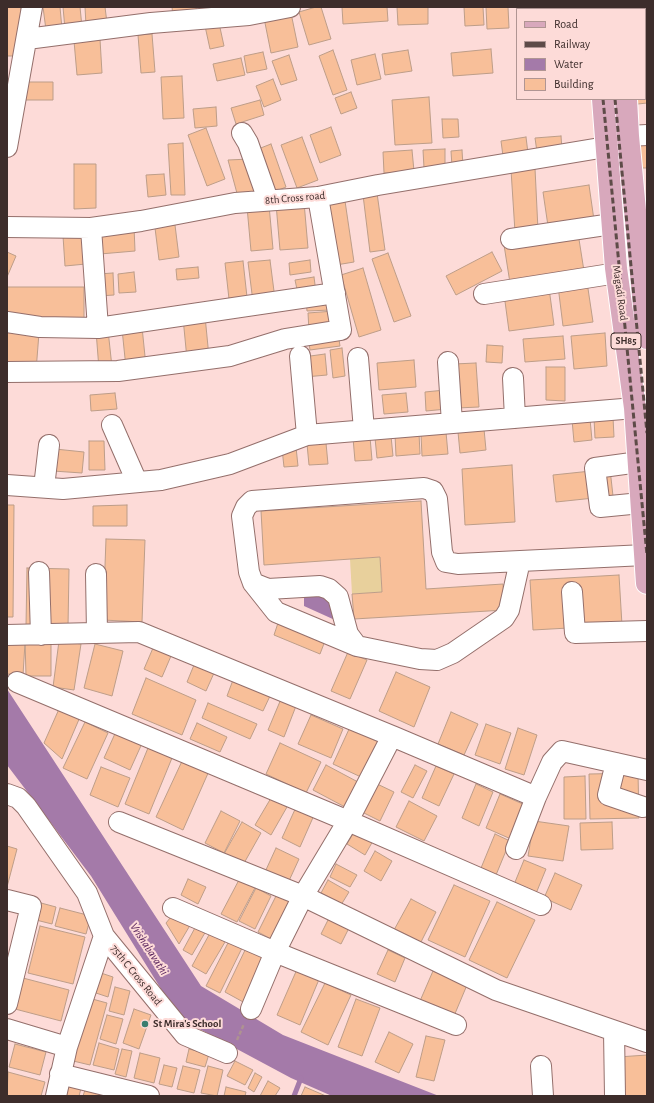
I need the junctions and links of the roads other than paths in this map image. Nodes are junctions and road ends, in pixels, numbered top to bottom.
1 (32, 7) edge
2 (290, 7) edge
3 (27, 39) junction
4 (15, 61) edge
5 (603, 100) edge
6 (626, 100) edge
7 (242, 133) dead end
8 (637, 136) edge
9 (7, 147) edge
10 (606, 147) junction
11 (318, 197) junction
12 (268, 200) junction
13 (612, 224) junction
14 (7, 227) edge
15 (91, 228) junction
16 (511, 239) dead end
17 (617, 274) junction
18 (335, 293) junction
19 (484, 294) dead end
20 (7, 322) edge
21 (98, 328) junction
22 (647, 338) edge
23 (300, 356) dead end
24 (358, 358) dead end
25 (448, 362) dead end
26 (7, 372) edge
27 (513, 378) dead end
28 (635, 408) junction
29 (515, 418) junction
30 (452, 423) junction
31 (112, 425) dead end
32 (364, 430) junction
33 (307, 435) junction
34 (49, 445) dead end
35 (639, 462) junction
36 (137, 482) junction
37 (7, 485) edge
38 (44, 488) junction
39 (642, 503) junction
40 (645, 555) junction
41 (520, 561) junction
42 (39, 572) dead end
43 (96, 574) dead end
44 (253, 583) junction
45 (647, 583) edge
46 (572, 592) dead end
47 (647, 631) edge
48 (97, 633) junction
49 (41, 634) junction
50 (7, 635) edge
51 (357, 646) junction
52 (17, 682) dead end
53 (392, 736) junction
54 (616, 763) junction
55 (647, 770) edge
56 (7, 781) edge
57 (13, 796) edge
58 (536, 797) junction
59 (643, 807) dead end
60 (348, 821) junction
61 (119, 822) dead end
62 (516, 849) dead end
63 (303, 896) junction
64 (7, 900) edge
65 (541, 906) dead end
66 (173, 908) dead end
67 (104, 936) junction
68 (275, 952) junction
69 (7, 1004) edge
70 (249, 1014) road end
71 (456, 1025) dead end
72 (7, 1029) edge
73 (614, 1031) junction
74 (647, 1042) edge
75 (67, 1047) junction
76 (231, 1049) road end
77 (541, 1066) dead end
78 (60, 1074) junction
79 (56, 1096) edge
80 (149, 1096) edge
81 (543, 1096) edge
82 (615, 1096) edge

1 - 3 street
2 - 3 street
3 - 4 street
4 - 9 street
5 - 10 main road, Magadi Road / SH85
6 - 8 main road, Magadi Road / SH85
7 - 12 street
8 - 10 street, 8th Cross road
8 - 22 main road, Magadi Road / SH85
10 - 11 street, 8th Cross road
10 - 13 main road, Magadi Road / SH85
11 - 12 street, 8th Cross road
11 - 18 street
12 - 15 street, 8th Cross road
13 - 16 street
13 - 17 main road, Magadi Road / SH85
14 - 15 street, 8th Cross road
15 - 21 street
17 - 19 street
17 - 28 main road, Magadi Road / SH85
18 - 21 street
18 - 26 street
20 - 21 street
23 - 33 street
24 - 32 street
25 - 30 street
27 - 29 street
28 - 29 street
28 - 35 main road, Magadi Road / SH85
29 - 30 street
30 - 32 street
31 - 36 street
32 - 33 street
33 - 36 street
34 - 38 street
35 - 39 main road, Magadi Road / SH85
35 - 39 street
36 - 38 street
37 - 38 street
39 - 40 main road, Magadi Road / SH85
40 - 41 street
40 - 45 main road, Magadi Road / SH85
41 - 44 street
41 - 51 street
42 - 49 street
43 - 48 street
44 - 51 street
44 - 51 street
46 - 47 street
48 - 49 street
48 - 53 street
49 - 50 street
52 - 60 street
53 - 58 street
53 - 60 street
54 - 55 street
54 - 58 street
54 - 59 street
56 - 57 street
57 - 67 street
58 - 62 street
60 - 63 street
60 - 65 street
61 - 63 street
63 - 68 street
63 - 73 street
64 - 69 street
66 - 68 street
67 - 75 street, 75th C Cross Road
67 - 76 street, 75th C Cross Road
68 - 70 street
68 - 71 street
72 - 75 street
73 - 74 street
73 - 82 street
75 - 78 street, 75th C Cross Road
77 - 81 street
78 - 79 street, 75th C Cross Road
78 - 80 street

